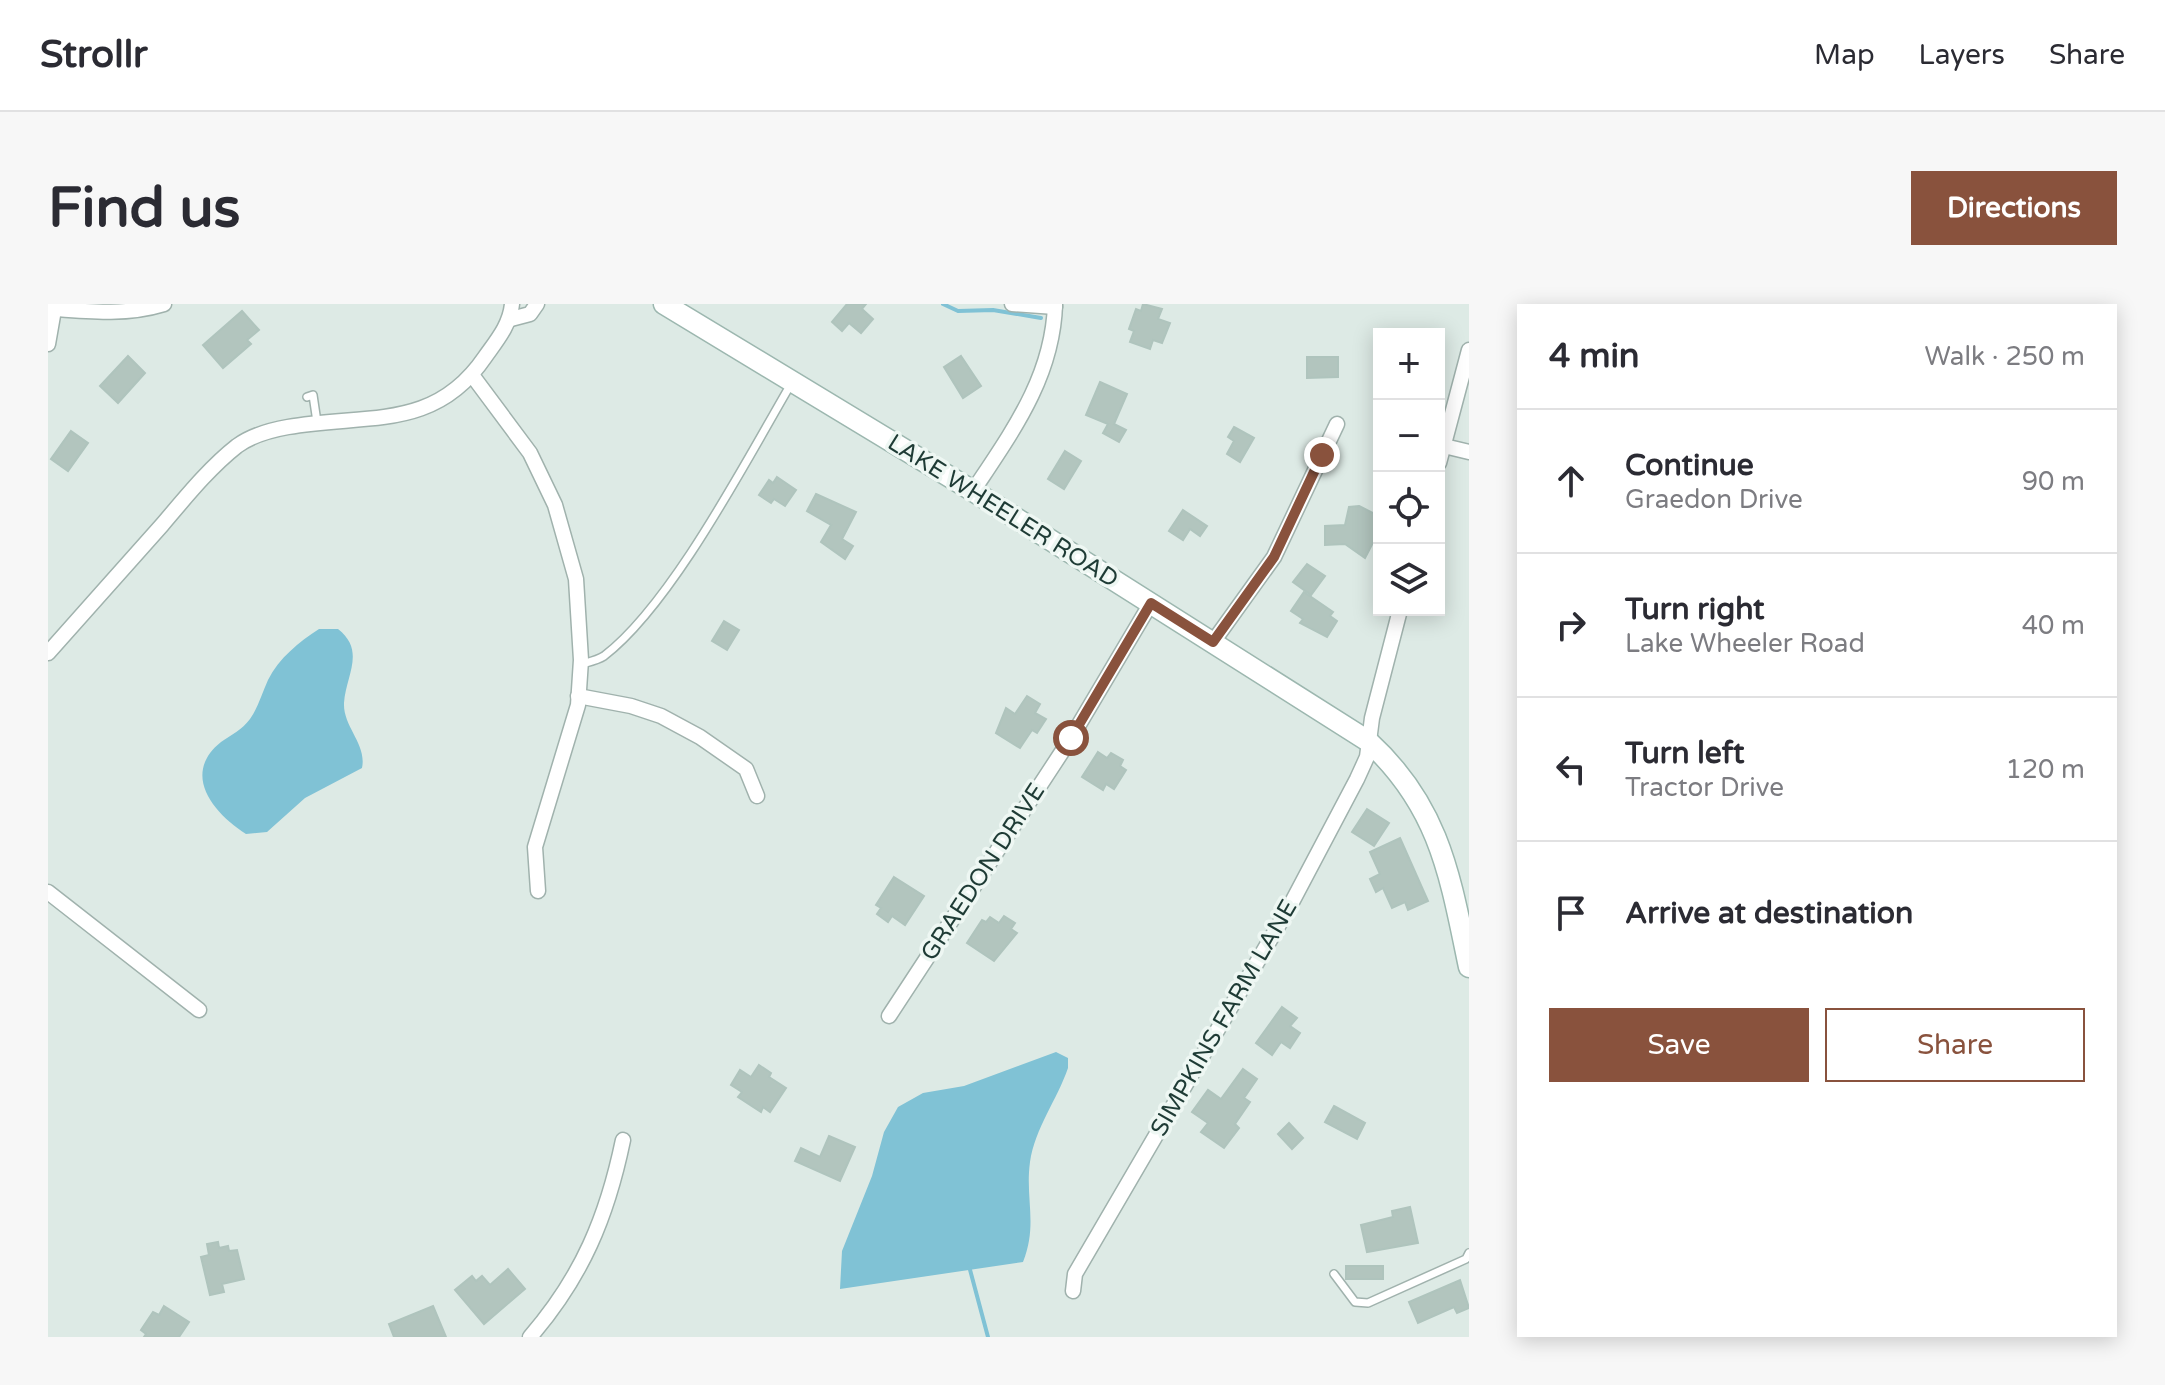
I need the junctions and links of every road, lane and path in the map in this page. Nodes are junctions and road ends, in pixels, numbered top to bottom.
1 (164, 304) edge
2 (537, 304) edge
3 (664, 304) edge
4 (1012, 304) edge
5 (1055, 305) edge
6 (55, 307) edge
7 (511, 312) edge
8 (48, 344) edge
9 (1469, 350) edge
10 (472, 375) junction
11 (793, 382) junction
12 (307, 397) dead end
13 (317, 422) junction
14 (1337, 424) dead end
15 (1445, 442) edge
16 (1445, 446) edge
17 (1469, 452) edge
18 (973, 491) junction
19 (1151, 603) junction
20 (1399, 616) edge
21 (1213, 642) junction
22 (48, 653) edge
23 (581, 664) junction
24 (578, 696) junction
25 (1368, 741) junction
26 (757, 796) dead end
27 (538, 891) dead end
28 (48, 892) edge
29 (1469, 967) edge
30 (199, 1010) dead end
31 (889, 1016) dead end
32 (623, 1140) dead end
33 (1469, 1253) edge
34 (1334, 1274) dead end
35 (1073, 1291) dead end
36 (530, 1337) edge

1 - 6 street
2 - 7 street
3 - 11 street, LAKE WHEELER ROAD
4 - 5 street
5 - 18 street
6 - 8 street
7 - 10 street
9 - 15 street
10 - 13 street
10 - 23 street
11 - 18 street, LAKE WHEELER ROAD
11 - 23 lane
12 - 13 lane
13 - 22 street
14 - 21 street
16 - 17 street
18 - 19 street, LAKE WHEELER ROAD
19 - 21 street, LAKE WHEELER ROAD
19 - 31 street, GRAEDON DRIVE
20 - 25 street, SIMPKINS FARM LANE
21 - 25 street, LAKE WHEELER ROAD
23 - 24 street
24 - 26 street
24 - 27 street
25 - 29 street, LAKE WHEELER ROAD
25 - 35 street, SIMPKINS FARM LANE
28 - 30 street
32 - 36 street
33 - 34 lane

